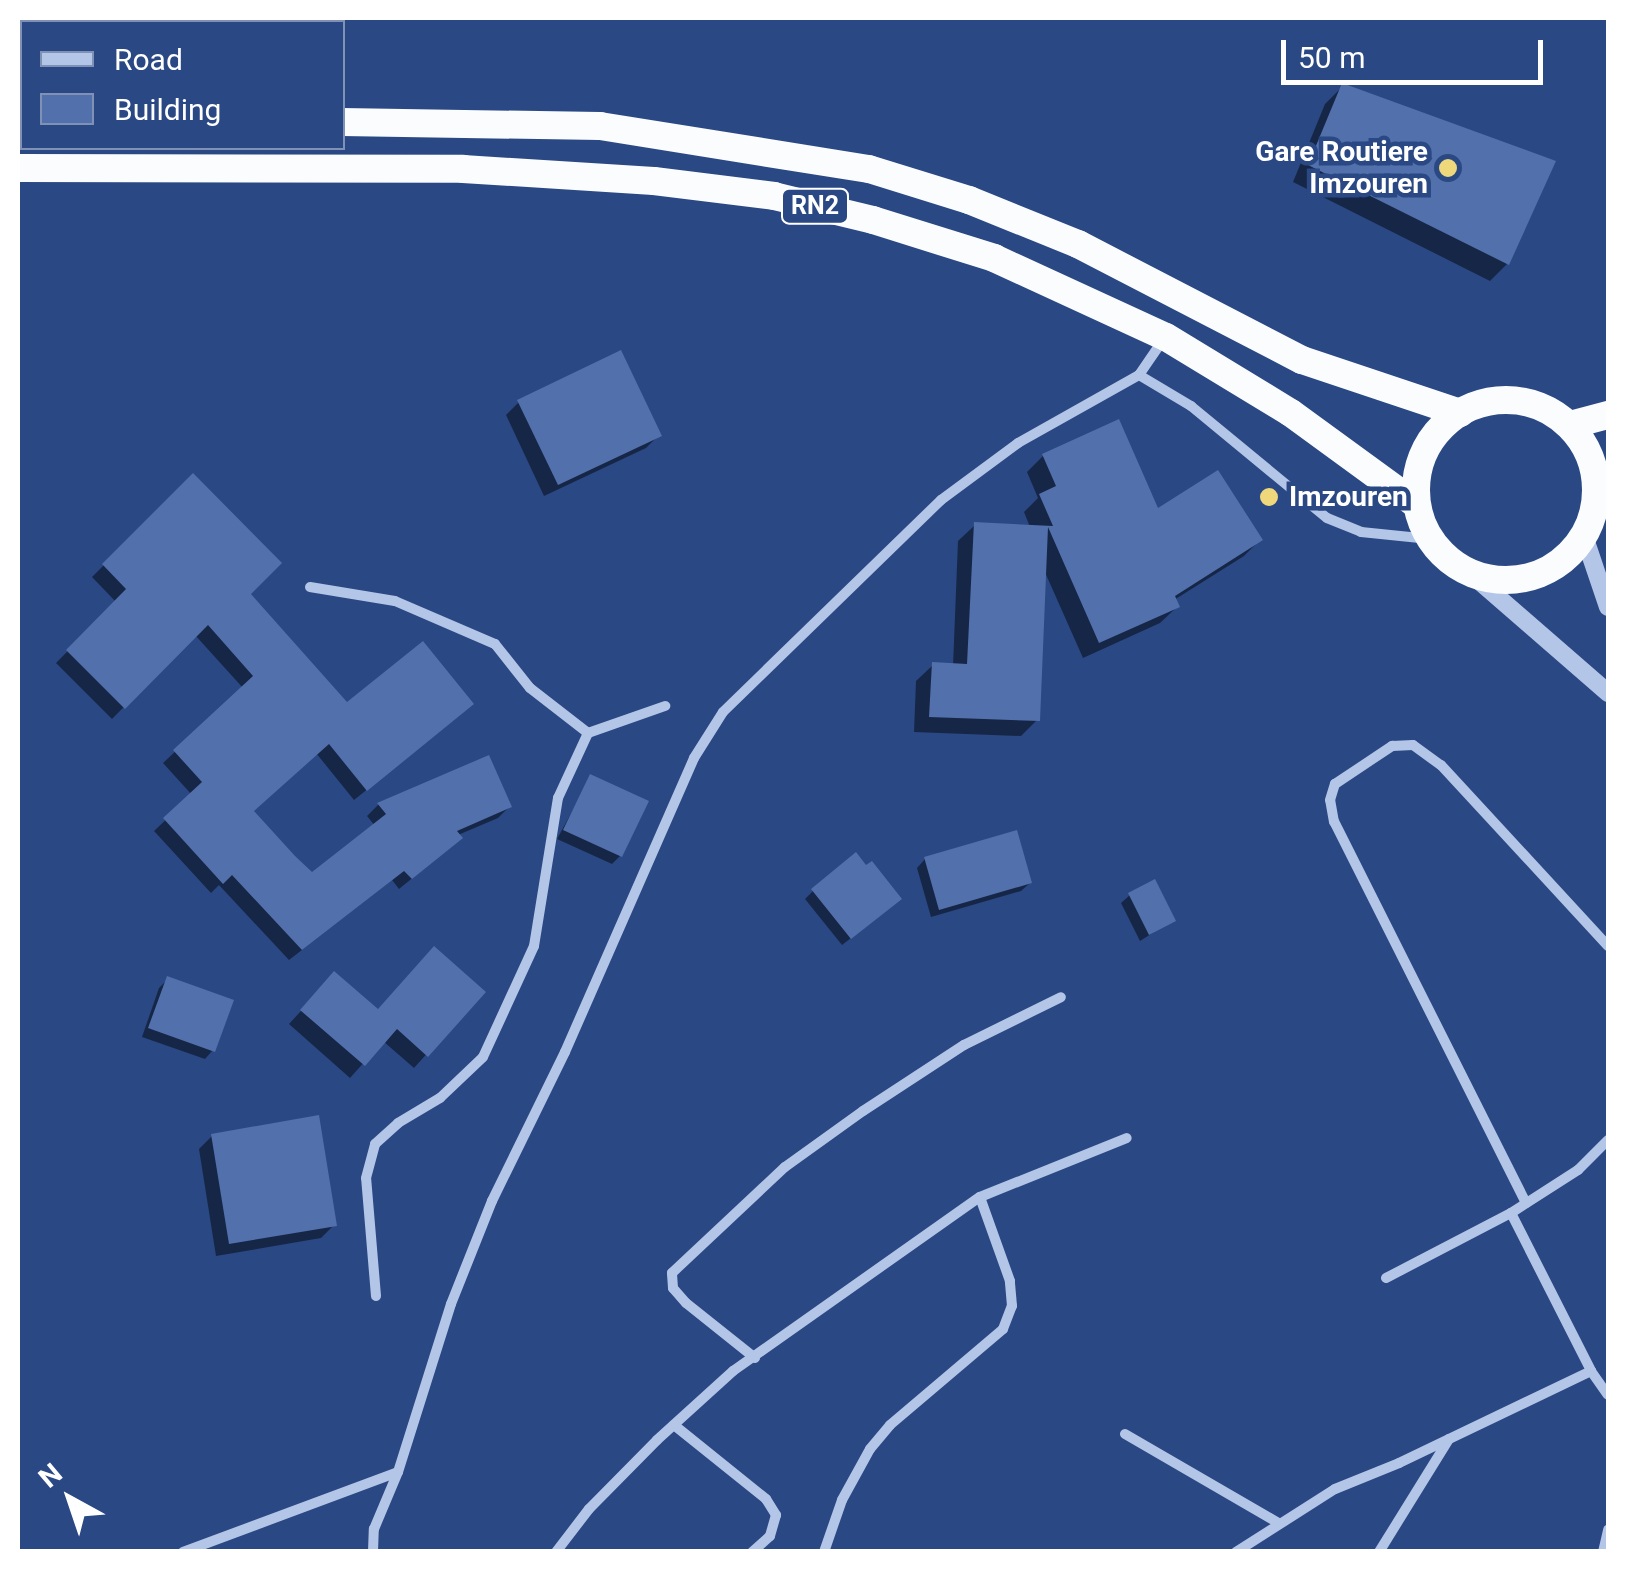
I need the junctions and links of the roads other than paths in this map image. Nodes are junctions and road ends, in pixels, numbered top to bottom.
1 (345, 122) edge
2 (18, 168) edge
3 (1166, 337) junction
4 (1139, 375) junction
5 (1460, 413) junction
6 (1608, 414) edge
7 (1570, 426) junction
8 (1603, 483) edge
9 (1416, 504) junction
10 (1584, 536) junction
11 (1430, 539) junction
12 (1470, 573) junction
13 (310, 587) dead end
14 (1608, 607) edge
15 (1608, 693) edge
16 (665, 706) dead end
17 (588, 733) junction
18 (1608, 946) edge
19 (1061, 997) dead end
20 (1128, 1138) dead end
21 (1608, 1140) edge
22 (980, 1198) junction
23 (1526, 1204) junction
24 (1511, 1213) junction
25 (1386, 1278) dead end
26 (376, 1296) dead end
27 (754, 1358) junction
28 (1590, 1370) junction
29 (1608, 1395) edge
30 (674, 1424) junction
31 (1126, 1434) dead end
32 (1449, 1438) junction
33 (398, 1472) junction
34 (1276, 1522) junction
35 (1608, 1530) edge
36 (183, 1552) edge
37 (373, 1552) edge
38 (556, 1552) edge
39 (752, 1552) edge
40 (824, 1552) edge
41 (1236, 1552) edge
42 (1379, 1552) edge
43 (1603, 1552) edge

1 - 5 highway, RN2
2 - 3 highway, RN2
3 - 4 street
3 - 9 highway, RN2
4 - 11 street
4 - 33 street
5 - 7 highway
5 - 9 highway
6 - 7 highway
7 - 8 highway
8 - 10 highway
9 - 11 highway
10 - 12 highway
10 - 14 street
11 - 12 highway
12 - 15 street
13 - 17 street
16 - 17 street
17 - 26 street
18 - 23 street
19 - 27 street
20 - 22 street
21 - 23 street
22 - 27 street
22 - 40 street
23 - 24 street
24 - 25 street
24 - 28 street
27 - 30 street
28 - 29 street
28 - 32 street
30 - 38 street
30 - 39 street
31 - 34 street
32 - 34 street
32 - 42 street
33 - 36 street
33 - 37 street
34 - 41 street
35 - 43 street

